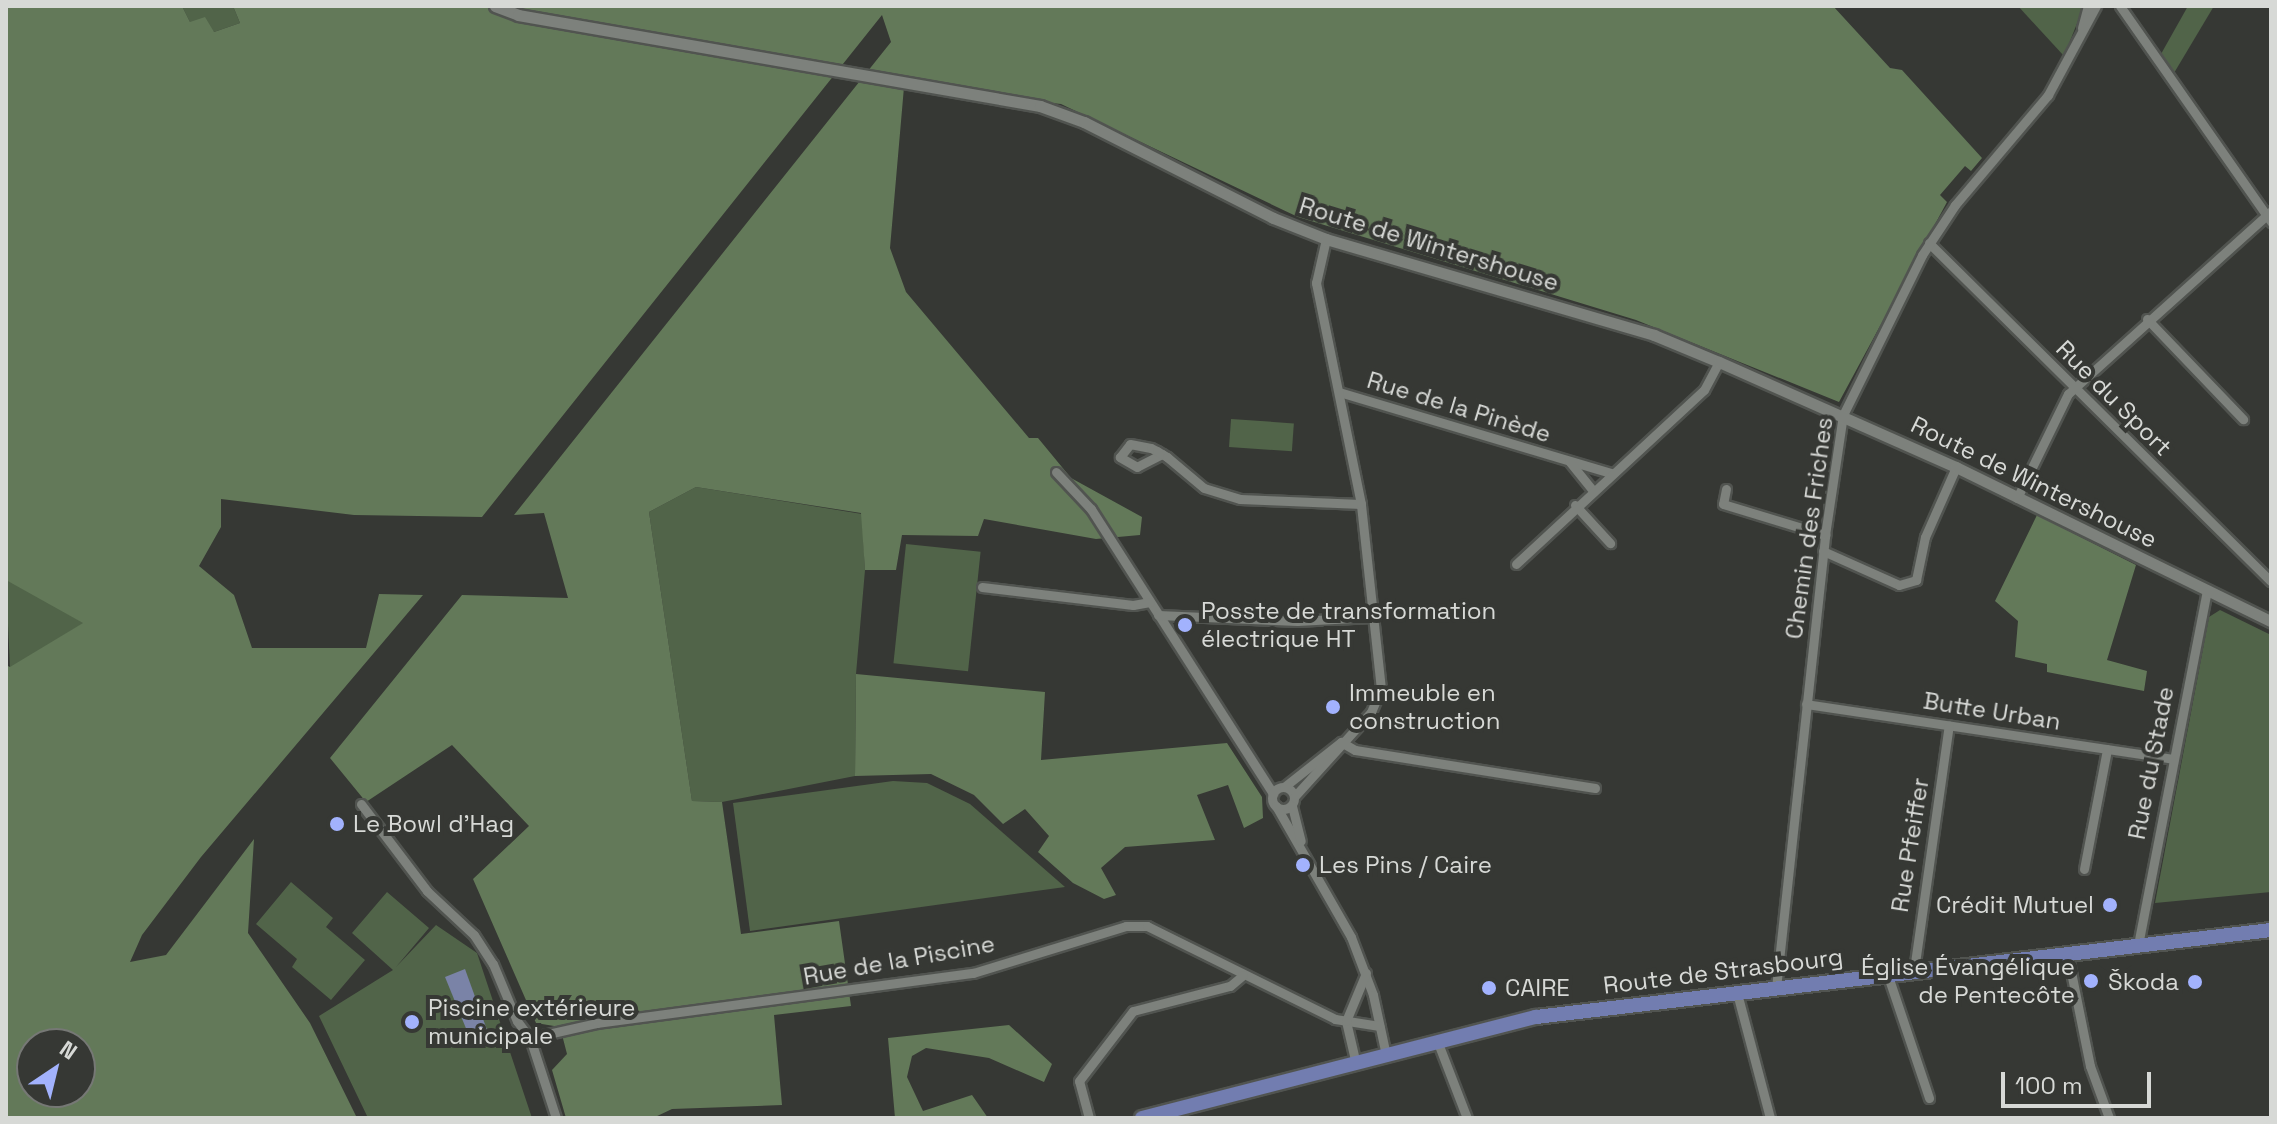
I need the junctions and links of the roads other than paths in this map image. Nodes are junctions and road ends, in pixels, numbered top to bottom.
1 (495, 6) edge
2 (2088, 6) edge
3 (2096, 6) edge
4 (2112, 6) edge
5 (2120, 6) edge
6 (2130, 21) junction
7 (2075, 46) junction
8 (2269, 216) edge
9 (1326, 239) junction
10 (1929, 243) junction
11 (2147, 319) junction
12 (1719, 362) junction
13 (2075, 388) junction
14 (1339, 392) junction
15 (1843, 415) junction
16 (2243, 419) dead end
17 (1162, 454) dead end
18 (1569, 461) junction
19 (1956, 467) junction
20 (1056, 472) dead end
21 (1611, 473) junction
22 (1592, 489) junction
23 (1726, 489) dead end
24 (2017, 498) junction
25 (1361, 504) junction
26 (1575, 505) junction
27 (1825, 535) junction
28 (1610, 543) dead end
29 (1823, 551) junction
30 (1516, 564) dead end
31 (2271, 581) edge
32 (982, 587) dead end
33 (2207, 590) junction
34 (1150, 602) junction
35 (1158, 615) junction
36 (1372, 617) junction
37 (2271, 621) edge
38 (1806, 704) junction
39 (1949, 725) junction
40 (1344, 738) junction
41 (2107, 749) junction
42 (2172, 759) junction
43 (1595, 788) dead end
44 (1279, 789) junction
45 (1293, 801) junction
46 (361, 804) dead end
47 (1276, 806) junction
48 (1307, 856) junction
49 (2084, 869) dead end
50 (2271, 930) edge
51 (2138, 945) junction
52 (2067, 952) junction
53 (1914, 970) junction
54 (1366, 973) junction
55 (1887, 973) junction
56 (1243, 975) junction
57 (1776, 988) junction
58 (1737, 993) junction
59 (1346, 1021) junction
60 (1379, 1026) junction
61 (530, 1038) junction
62 (1438, 1043) junction
63 (1386, 1055) junction
64 (1356, 1064) junction
65 (1929, 1098) dead end
66 (556, 1118) edge
67 (1089, 1118) edge
68 (1142, 1118) edge
69 (1467, 1118) edge
70 (1770, 1118) edge
71 (2109, 1118) edge

1 - 9 street, Route de Wintershouse
2 - 7 street, Chemin des Friches
3 - 7 street, Chemin des Friches
4 - 6 street
5 - 6 street
6 - 8 street
7 - 10 street, Chemin des Friches
8 - 11 street
9 - 12 street, Route de Wintershouse
9 - 14 street
10 - 13 street, Rue du Sport
10 - 15 street, Chemin des Friches
11 - 13 street
11 - 16 street
12 - 15 street, Route de Wintershouse
12 - 21 street
13 - 24 street
13 - 31 street, Rue du Sport
14 - 18 street, Rue de la Pinède
14 - 25 street
15 - 19 street, Route de Wintershouse
15 - 27 street, Chemin des Friches
17 - 25 street
18 - 21 street, Rue de la Pinède
18 - 22 street, Rue de la Pinède
19 - 24 street, Route de Wintershouse
19 - 29 street
20 - 34 street
21 - 22 street
22 - 26 street
23 - 27 street
24 - 33 street, Route de Wintershouse
25 - 36 street
26 - 28 street
26 - 30 street
27 - 29 street, Chemin des Friches
29 - 38 street, Chemin des Friches
32 - 34 street
33 - 37 street, Route de Wintershouse
33 - 42 street, Rue du Stade
34 - 35 street
35 - 36 street
35 - 44 street
36 - 40 street
38 - 39 street, Butte Urban
38 - 57 street, Chemin des Friches
39 - 41 street, Butte Urban
39 - 53 street, Rue Pfeiffer
40 - 43 street
40 - 44 street
40 - 45 street
41 - 42 street, Butte Urban
41 - 49 street
42 - 51 street, Rue du Stade
44 - 45 street
44 - 47 street
45 - 47 street
45 - 48 street
46 - 61 street
47 - 48 street
48 - 54 street
50 - 51 main road, Route de Strasbourg
51 - 52 main road, Route de Strasbourg
52 - 53 main road, Route de Strasbourg
52 - 71 street
53 - 55 main road, Route de Strasbourg
54 - 59 street
54 - 60 street
55 - 57 main road, Route de Strasbourg
55 - 65 street
56 - 59 street, Rue de la Piscine
56 - 61 street, Rue de la Piscine
56 - 67 street
57 - 58 main road, Route de Strasbourg
58 - 62 main road, Route de Strasbourg
58 - 70 street
59 - 60 street, Rue de la Piscine
59 - 64 street
60 - 63 street
61 - 66 street
62 - 63 main road, Route de Strasbourg
62 - 69 street
63 - 64 main road, Route de Strasbourg
64 - 68 main road, Route de Strasbourg

